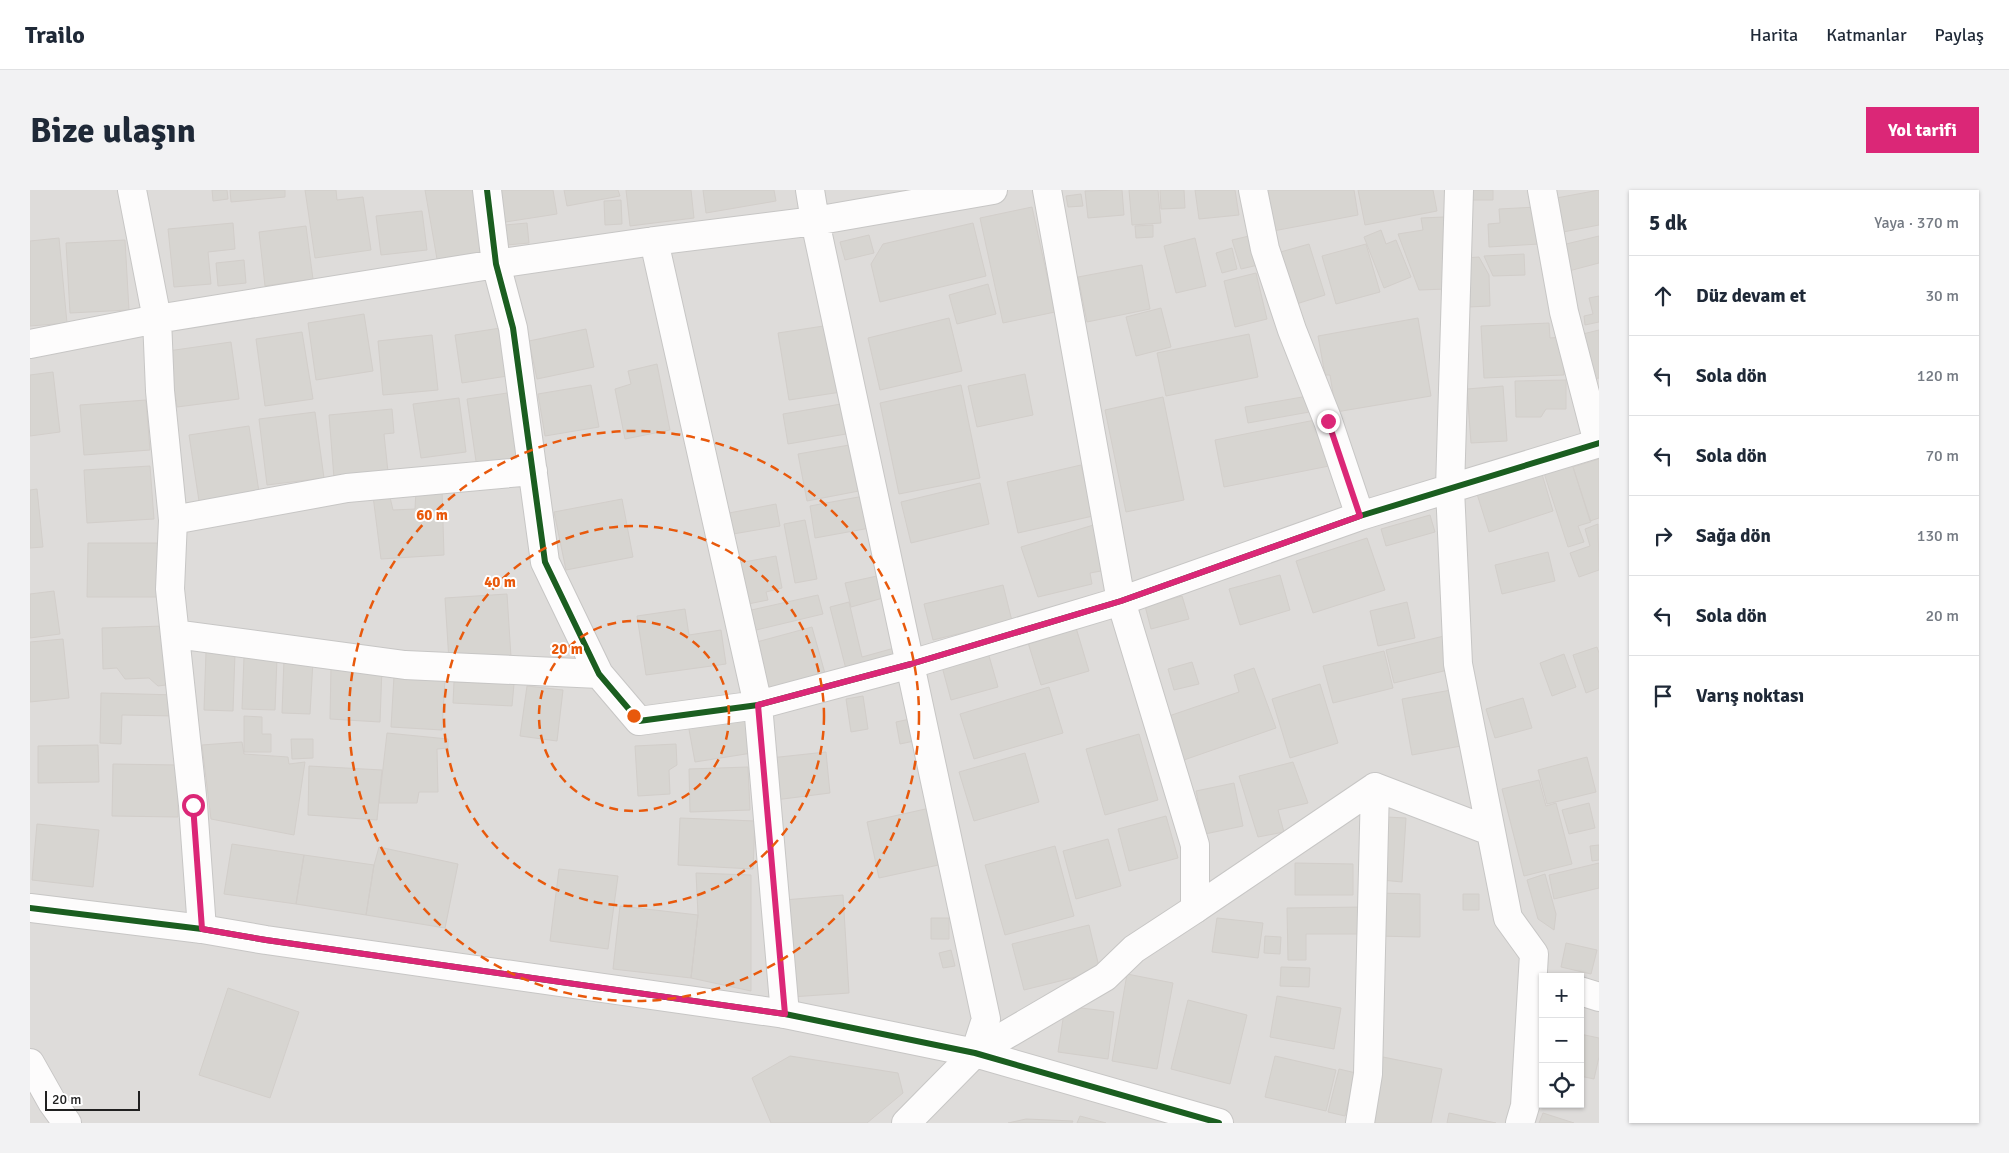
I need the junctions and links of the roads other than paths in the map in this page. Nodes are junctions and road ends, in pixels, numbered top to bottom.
1 (132, 190) edge
2 (487, 190) edge
3 (810, 190) edge
4 (993, 190) edge
5 (1047, 190) edge
6 (1253, 190) edge
7 (1459, 190) edge
8 (1542, 190) edge
9 (815, 221) junction
10 (654, 241) junction
11 (496, 264) junction
12 (157, 319) junction
13 (30, 344) edge
14 (1599, 443) edge
15 (533, 471) junction
16 (1450, 489) junction
17 (1360, 516) junction
18 (173, 520) junction
19 (1121, 601) junction
20 (175, 634) junction
21 (911, 664) junction
22 (599, 674) junction
23 (758, 705) junction
24 (1376, 787) junction
25 (1490, 831) junction
26 (30, 908) edge
27 (1195, 909) junction
28 (202, 929) junction
29 (1534, 954) junction
30 (1551, 973) edge
31 (1584, 992) edge
32 (1599, 997) edge
33 (785, 1014) junction
34 (975, 1053) junction
35 (30, 1063) edge
36 (67, 1123) edge
37 (906, 1123) edge
38 (1219, 1123) edge
39 (1360, 1123) edge
40 (1520, 1123) edge

1 - 12 street
2 - 11 street
3 - 9 street
4 - 9 street
5 - 19 street
6 - 17 street
7 - 16 street
8 - 14 street
9 - 10 street
9 - 21 street
10 - 11 street
10 - 23 street
11 - 12 street
11 - 15 street
12 - 13 street
12 - 18 street
14 - 16 street
15 - 18 street
15 - 22 street
16 - 17 street
16 - 25 street
17 - 19 street
18 - 20 street
19 - 21 street
19 - 27 street
20 - 22 street
20 - 28 street
21 - 23 street
21 - 34 street
22 - 23 street
23 - 33 street
24 - 25 street
24 - 27 street
24 - 39 street
25 - 29 street
26 - 28 street
27 - 34 street
28 - 33 street
29 - 30 street
29 - 40 street
31 - 32 street
33 - 34 street
34 - 37 street
34 - 38 street
35 - 36 street

